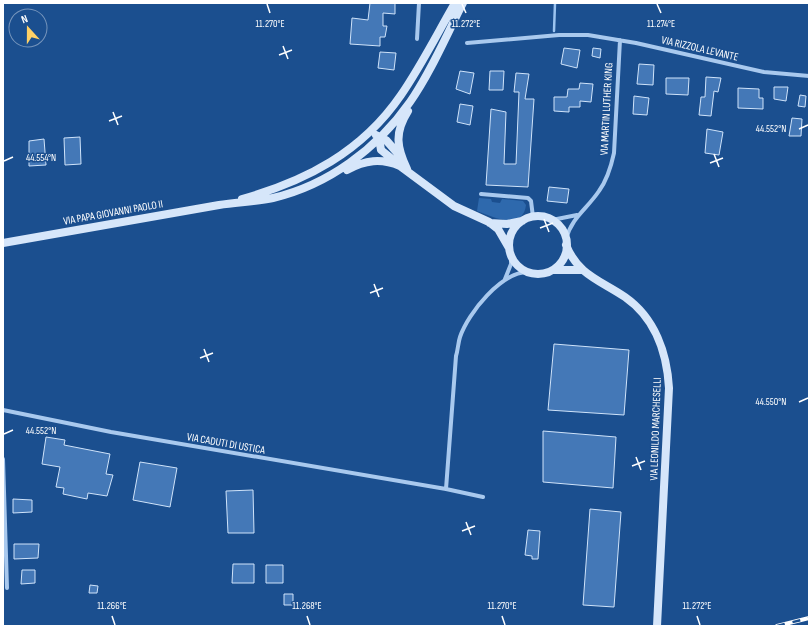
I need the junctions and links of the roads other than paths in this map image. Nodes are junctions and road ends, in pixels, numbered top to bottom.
1 (419, 3) edge
2 (455, 3) edge
3 (463, 3) edge
4 (417, 39) dead end
5 (620, 40) junction
6 (467, 43) dead end
7 (433, 63) junction
8 (809, 76) edge
9 (371, 130) junction
10 (379, 138) junction
11 (401, 157) junction
12 (404, 168) junction
13 (481, 194) dead end
14 (282, 195) junction
15 (228, 203) junction
16 (578, 215) junction
17 (533, 217) junction
18 (552, 220) junction
19 (522, 221) junction
20 (489, 222) junction
21 (566, 242) junction
22 (3, 243) edge
23 (510, 251) junction
24 (582, 270) junction
25 (548, 271) junction
26 (529, 272) junction
27 (504, 279) junction
28 (3, 410) edge
29 (3, 459) edge
30 (446, 490) junction
31 (483, 496) dead end
32 (7, 588) dead end
33 (657, 626) edge

1 - 4 street
2 - 9 street, VIA PAPA GIOVANNI PAOLO II
3 - 7 street, VIA PAPA GIOVANNI PAOLO II
5 - 6 street, VIA RIZZOLA LEVANTE
5 - 8 street, VIA RIZZOLA LEVANTE
5 - 16 street, VIA MARTIN LUTHER KING
7 - 10 street, VIA PAPA GIOVANNI PAOLO II
7 - 11 street, VIA PAPA GIOVANNI PAOLO II
9 - 10 street
9 - 15 street, VIA PAPA GIOVANNI PAOLO II
10 - 11 street
10 - 12 street
10 - 14 street, VIA PAPA GIOVANNI PAOLO II
11 - 12 street, VIA PAPA GIOVANNI PAOLO II
12 - 14 street, VIA PAPA GIOVANNI PAOLO II
12 - 20 street
13 - 17 street
14 - 15 street, VIA PAPA GIOVANNI PAOLO II
15 - 22 street, VIA PAPA GIOVANNI PAOLO II
16 - 18 street
16 - 21 street, VIA MARTIN LUTHER KING
17 - 18 street
17 - 19 street
18 - 21 street
19 - 20 street
19 - 23 street
20 - 23 street
21 - 24 street, VIA LEONILDO MARCHESELLI
21 - 25 street
23 - 26 street
23 - 27 street
24 - 25 street
24 - 33 street, VIA LEONILDO MARCHESELLI
25 - 26 street
26 - 27 street
27 - 30 street
28 - 30 street, VIA CADUTI DI USTICA
29 - 32 street
30 - 31 street, VIA CADUTI DI USTICA

